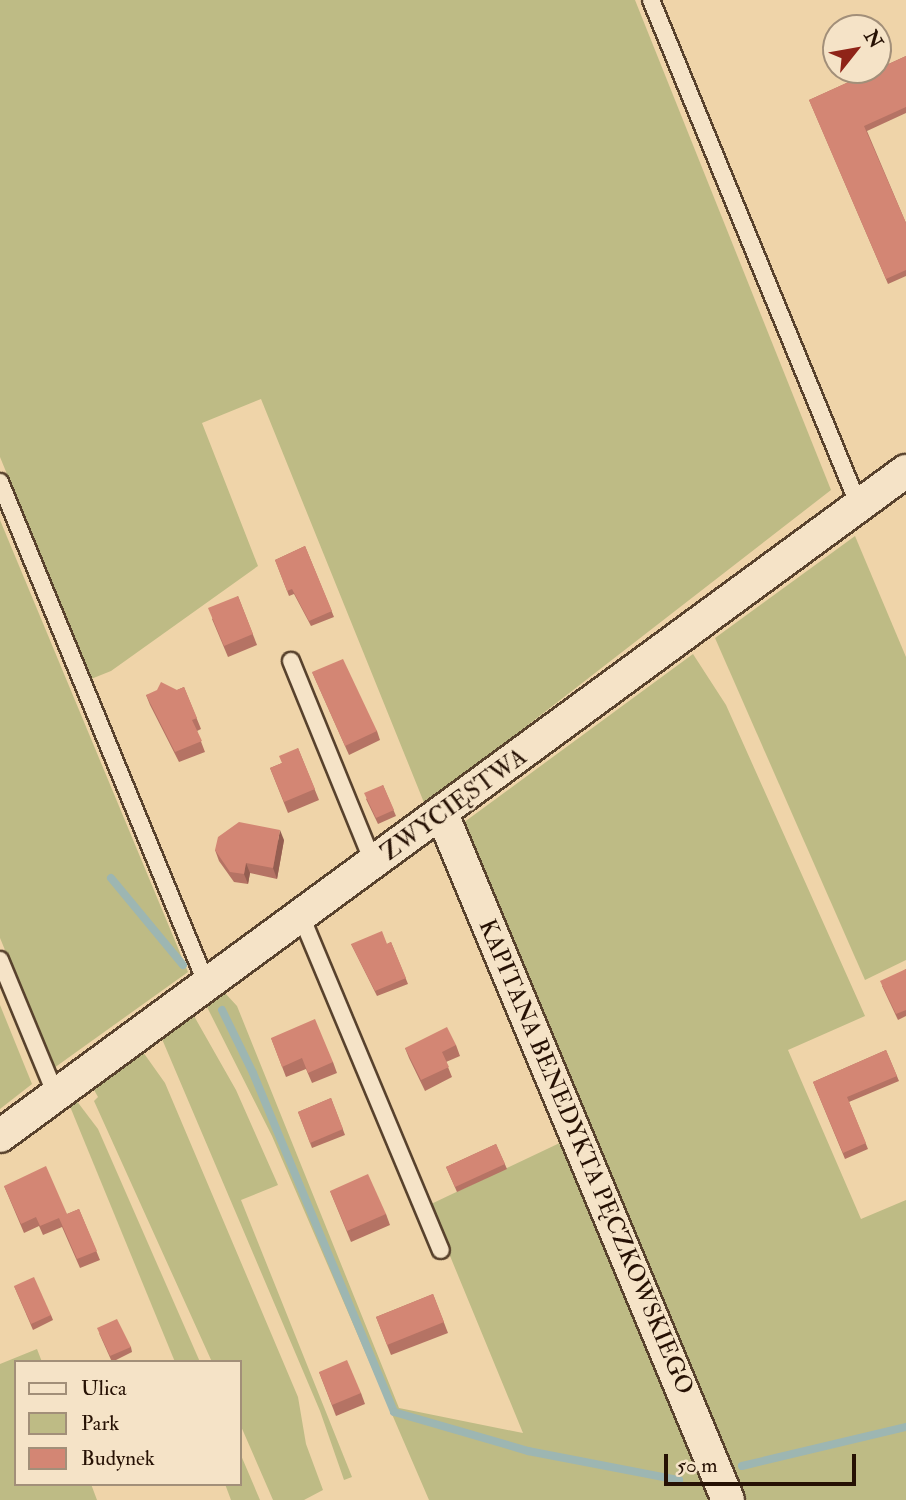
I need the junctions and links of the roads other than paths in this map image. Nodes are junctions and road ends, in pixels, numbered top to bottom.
1 (651, 0) edge
2 (906, 471) edge
3 (0, 482) edge
4 (859, 506) junction
5 (290, 661) dead end
6 (442, 814) junction
7 (374, 864) junction
8 (301, 916) junction
9 (0, 960) edge
10 (207, 985) junction
11 (56, 1095) junction
12 (0, 1136) edge
13 (440, 1250) dead end
14 (728, 1500) edge

1 - 4 lane
2 - 4 street, ZWYCIĘSTWA
3 - 10 lane
4 - 6 street, ZWYCIĘSTWA
5 - 7 lane
6 - 7 street, ZWYCIĘSTWA
6 - 14 street, KAPITANA BENEDYKTA PĘCZKOWSKIEGO
7 - 8 street, ZWYCIĘSTWA
8 - 10 street, ZWYCIĘSTWA
8 - 13 lane
9 - 11 lane
10 - 11 street, ZWYCIĘSTWA
11 - 12 street, ZWYCIĘSTWA

